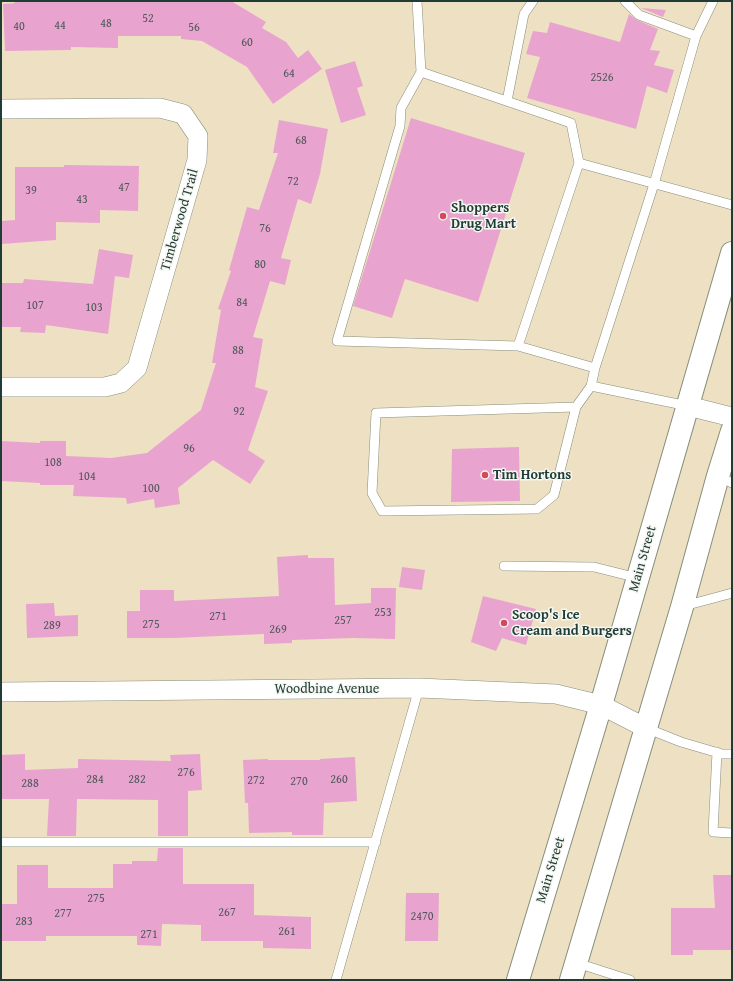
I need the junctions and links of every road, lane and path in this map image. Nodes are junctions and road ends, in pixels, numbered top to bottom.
1 (417, 1) edge
2 (533, 1) edge
3 (625, 1) edge
4 (713, 1) edge
5 (696, 36) junction
6 (420, 72) junction
7 (507, 101) junction
8 (1, 109) edge
9 (579, 164) junction
10 (654, 184) junction
11 (732, 204) edge
12 (732, 253) edge
13 (518, 346) junction
14 (595, 368) junction
15 (591, 386) junction
16 (1, 387) edge
17 (688, 406) junction
18 (576, 408) junction
19 (732, 417) edge
20 (732, 431) edge
21 (725, 479) edge
22 (504, 566) dead end
23 (638, 578) junction
24 (732, 593) edge
25 (682, 607) junction
26 (419, 688) junction
27 (1, 692) edge
28 (601, 705) junction
29 (646, 728) junction
30 (716, 752) junction
31 (732, 754) edge
32 (732, 832) edge
33 (1, 842) edge
34 (376, 842) junction
35 (574, 971) edge
36 (336, 980) edge
37 (518, 980) edge
38 (630, 980) edge

1 - 6 lane
2 - 7 lane
3 - 5 lane
4 - 5 lane
5 - 10 lane
6 - 7 lane
6 - 13 lane
7 - 9 lane
8 - 16 street, Timberwood Trail
9 - 10 lane
9 - 13 lane
10 - 11 lane
10 - 14 lane
12 - 17 main road, Main Street
13 - 14 lane
14 - 15 lane
15 - 17 lane
15 - 18 lane
17 - 19 street
17 - 23 main road, Main Street
18 - 18 lane
20 - 21 main road
21 - 25 main road
22 - 23 lane
23 - 28 main road, Main Street
24 - 25 lane
25 - 29 main road
26 - 27 street, Woodbine Avenue
26 - 28 street, Woodbine Avenue
26 - 34 lane
28 - 29 street, Woodbine Avenue
28 - 37 main road, Main Street
29 - 30 lane
29 - 35 main road
30 - 31 lane
30 - 32 lane
33 - 34 lane
34 - 36 lane
35 - 38 lane

